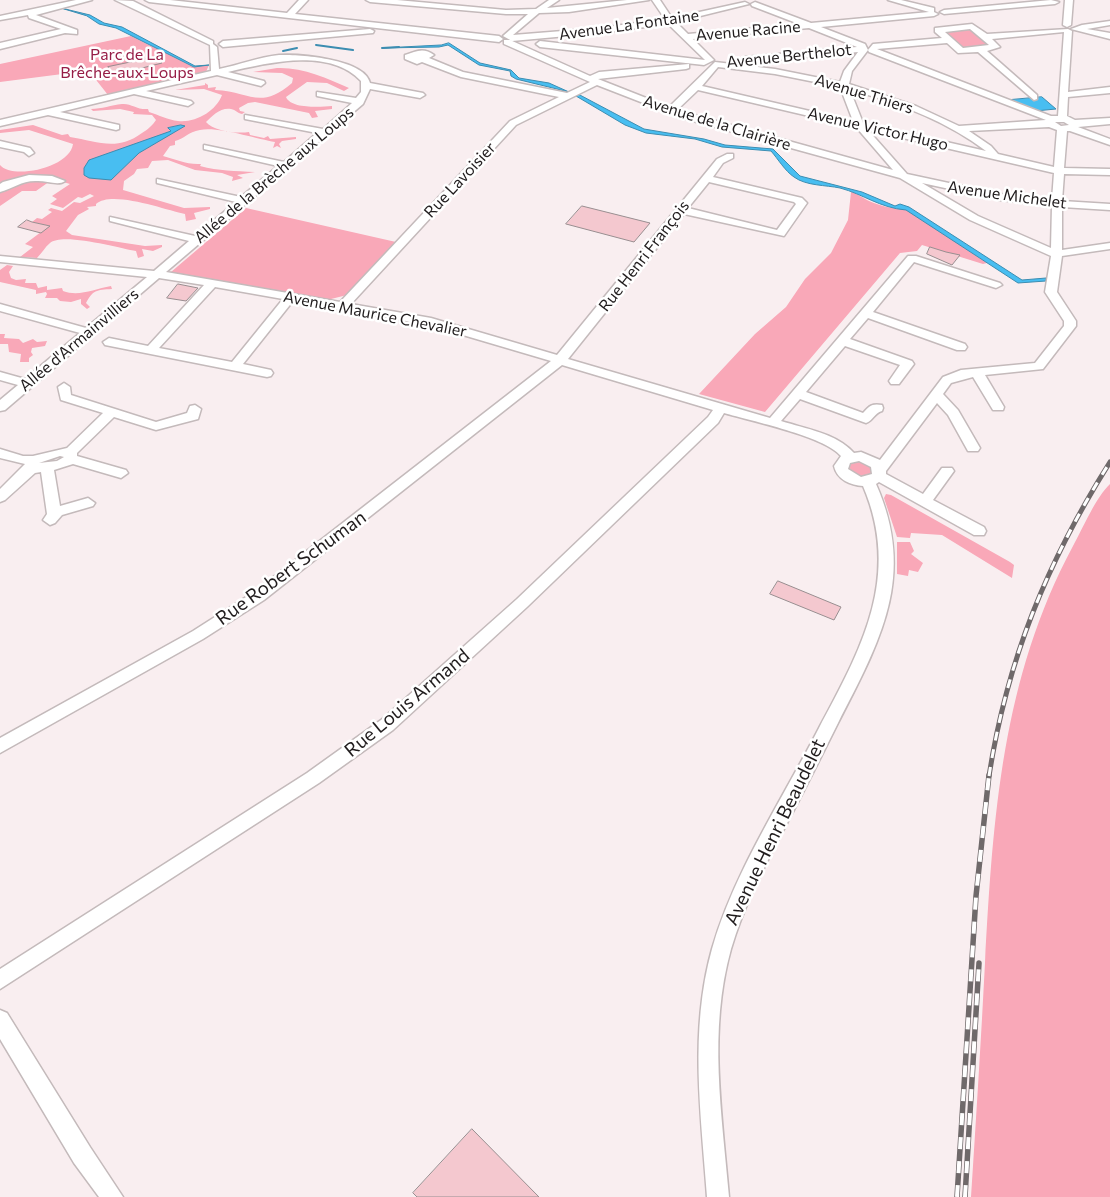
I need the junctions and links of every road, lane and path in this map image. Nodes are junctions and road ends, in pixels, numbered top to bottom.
1 (88, 0) edge
2 (118, 0) edge
3 (149, 0) edge
4 (304, 0) edge
5 (370, 0) edge
6 (555, 0) edge
7 (645, 0) edge
8 (656, 0) edge
9 (892, 0) edge
10 (755, 1) edge
11 (1054, 1) edge
12 (129, 2) edge
13 (744, 2) edge
14 (1068, 2) edge
15 (428, 3) edge
16 (938, 11) junction
17 (32, 12) junction
18 (535, 12) junction
19 (288, 16) junction
20 (0, 18) edge
21 (671, 22) junction
22 (1110, 22) edge
23 (810, 25) junction
24 (954, 27) junction
25 (380, 28) junction
26 (404, 28) junction
27 (1070, 28) junction
28 (986, 36) junction
29 (1110, 36) edge
30 (686, 37) junction
31 (507, 39) junction
32 (948, 40) junction
33 (212, 45) junction
34 (0, 46) edge
35 (866, 48) junction
36 (981, 50) junction
37 (404, 59) dead end
38 (711, 63) junction
39 (215, 72) junction
40 (594, 81) junction
41 (261, 83) dead end
42 (844, 84) junction
43 (365, 85) junction
44 (696, 87) junction
45 (1110, 90) edge
46 (132, 91) junction
47 (320, 94) dead end
48 (420, 95) dead end
49 (1064, 95) junction
50 (568, 96) junction
51 (1034, 97) dead end
52 (360, 102) junction
53 (188, 103) dead end
54 (47, 111) junction
55 (670, 111) junction
56 (248, 116) dead end
57 (1051, 121) junction
58 (1110, 121) edge
59 (0, 122) edge
60 (1068, 124) junction
61 (859, 125) junction
62 (116, 127) dead end
63 (960, 129) junction
64 (325, 132) junction
65 (1110, 142) edge
66 (0, 144) edge
67 (207, 147) dead end
68 (29, 153) dead end
69 (730, 156) dead end
70 (999, 157) junction
71 (286, 165) junction
72 (1060, 171) junction
73 (1110, 172) edge
74 (905, 176) junction
75 (706, 178) junction
76 (60, 181) dead end
77 (161, 181) dead end
78 (0, 189) edge
79 (244, 201) junction
80 (1058, 204) junction
81 (1110, 207) edge
82 (681, 210) junction
83 (114, 219) dead end
84 (198, 240) junction
85 (1110, 246) edge
86 (1056, 254) junction
87 (0, 259) edge
88 (157, 274) junction
89 (212, 283) junction
90 (996, 285) dead end
91 (290, 296) junction
92 (343, 306) junction
93 (0, 307) edge
94 (866, 314) junction
95 (88, 332) junction
96 (843, 340) junction
97 (109, 342) dead end
98 (961, 347) dead end
99 (151, 350) junction
100 (560, 359) junction
101 (234, 366) junction
102 (267, 373) dead end
103 (977, 373) junction
104 (0, 376) edge
105 (894, 381) dead end
106 (27, 384) junction
107 (64, 388) dead end
108 (797, 394) junction
109 (936, 394) junction
110 (0, 406) edge
111 (998, 407) dead end
112 (721, 408) junction
113 (877, 408) dead end
114 (195, 409) dead end
115 (112, 412) junction
116 (163, 419) junction
117 (773, 423) junction
118 (152, 440) dead end
119 (973, 448) dead end
120 (894, 451) junction
121 (0, 453) edge
122 (70, 455) junction
123 (850, 457) junction
124 (864, 457) junction
125 (32, 464) junction
126 (46, 468) junction
127 (947, 471) dead end
128 (121, 473) dead end
129 (876, 476) junction
130 (0, 497) edge
131 (926, 501) junction
132 (88, 503) dead end
133 (979, 531) dead end
134 (0, 746) edge
135 (0, 980) edge
136 (0, 1020) edge
137 (112, 1197) edge
138 (718, 1197) edge

1 - 17 street
2 - 12 street
3 - 19 street
4 - 19 street
5 - 15 street
6 - 18 street
7 - 18 street
8 - 21 street
9 - 16 street
10 - 13 street, Avenue La Fontaine
10 - 23 street
11 - 14 street, Avenue Racine
11 - 16 street, Avenue Racine
12 - 33 street
13 - 21 street, Avenue La Fontaine
14 - 27 street
15 - 18 street
15 - 26 street
16 - 23 street, Avenue Racine
16 - 24 street
17 - 20 street
17 - 34 street
18 - 31 street
19 - 25 street
21 - 30 street
21 - 31 street, Avenue La Fontaine
22 - 27 street
23 - 30 street, Avenue Racine
23 - 35 street
24 - 28 street
24 - 32 street
25 - 26 street
25 - 33 street
26 - 31 street
27 - 28 street
27 - 29 street
27 - 49 street
28 - 36 street
30 - 38 street
31 - 38 street
31 - 40 street, Avenue de la Clairière
32 - 35 street, Avenue Berthelot
32 - 36 street
33 - 39 street
35 - 38 street, Avenue Berthelot
35 - 42 street
35 - 57 street
36 - 51 street
37 - 50 street
38 - 40 street, Avenue Berthelot
38 - 42 street, Avenue Thiers
38 - 44 street
39 - 41 street
39 - 43 street, Allée de la Brèche aux Loups
39 - 46 street, Allée de la Brèche aux Loups
40 - 50 street, Rue Lavoisier
40 - 55 street, Avenue de la Clairière
42 - 61 street
42 - 63 street, Avenue Thiers
43 - 48 street
43 - 52 street, Allée de la Brèche aux Loups
44 - 55 street
44 - 61 street, Avenue Victor Hugo
45 - 49 street
46 - 53 street
46 - 54 street, Allée de la Brèche aux Loups
47 - 52 street
49 - 60 street
50 - 92 street, Rue Lavoisier
52 - 64 street, Allée de la Brèche aux Loups
54 - 59 street, Allée de la Brèche aux Loups
54 - 62 street
55 - 74 street, Avenue de la Clairière
56 - 64 street
57 - 60 street
57 - 63 street
58 - 60 street
60 - 65 street
60 - 72 street
61 - 70 street, Avenue Victor Hugo
61 - 74 street
63 - 70 street, Avenue Thiers
64 - 71 street, Allée de la Brèche aux Loups
66 - 68 street
67 - 71 street
69 - 75 street, Rue Henri François
70 - 72 street, Avenue Victor Hugo
71 - 79 street, Allée de la Brèche aux Loups
72 - 73 street, Avenue Victor Hugo
72 - 80 street
74 - 80 street, Avenue Michelet
74 - 86 street
75 - 82 street, Rue Henri François
75 - 82 street
76 - 78 street
77 - 79 street
79 - 84 street, Allée de la Brèche aux Loups
80 - 81 street, Avenue Michelet
80 - 86 street
82 - 100 street, Rue Henri François
83 - 84 street
84 - 88 street, Allée de la Brèche aux Loups
85 - 86 street
86 - 103 street
87 - 88 street, Avenue Maurice Chevalier
88 - 89 street, Avenue Maurice Chevalier
88 - 95 street, Allée d'Armainvilliers
89 - 91 street, Avenue Maurice Chevalier
89 - 99 street
90 - 94 street
91 - 92 street, Avenue Maurice Chevalier
91 - 101 street
92 - 100 street, Avenue Maurice Chevalier
93 - 95 street
94 - 96 street
94 - 98 street
95 - 106 street, Allée d'Armainvilliers
96 - 105 street
96 - 108 street
97 - 99 street
99 - 101 street
100 - 112 street, Avenue Maurice Chevalier
100 - 134 street, Rue Robert Schuman
101 - 102 street
103 - 109 street
103 - 111 street
104 - 106 street
106 - 110 street, Allée d'Armainvilliers
107 - 115 street
108 - 113 street
108 - 117 street
109 - 119 street
109 - 120 street
112 - 117 street, Avenue Maurice Chevalier
112 - 135 street, Rue Louis Armand
114 - 116 street
115 - 116 street
115 - 122 street
116 - 118 street
117 - 123 street, Avenue Maurice Chevalier
120 - 124 street
120 - 129 street
121 - 125 street
122 - 125 street
122 - 126 street
122 - 128 street
123 - 124 street
123 - 129 street
124 - 129 street
125 - 126 street
125 - 130 street
126 - 132 street
127 - 131 street
129 - 131 street
129 - 138 street, Avenue Henri Beaudelet
131 - 133 street
136 - 137 street

